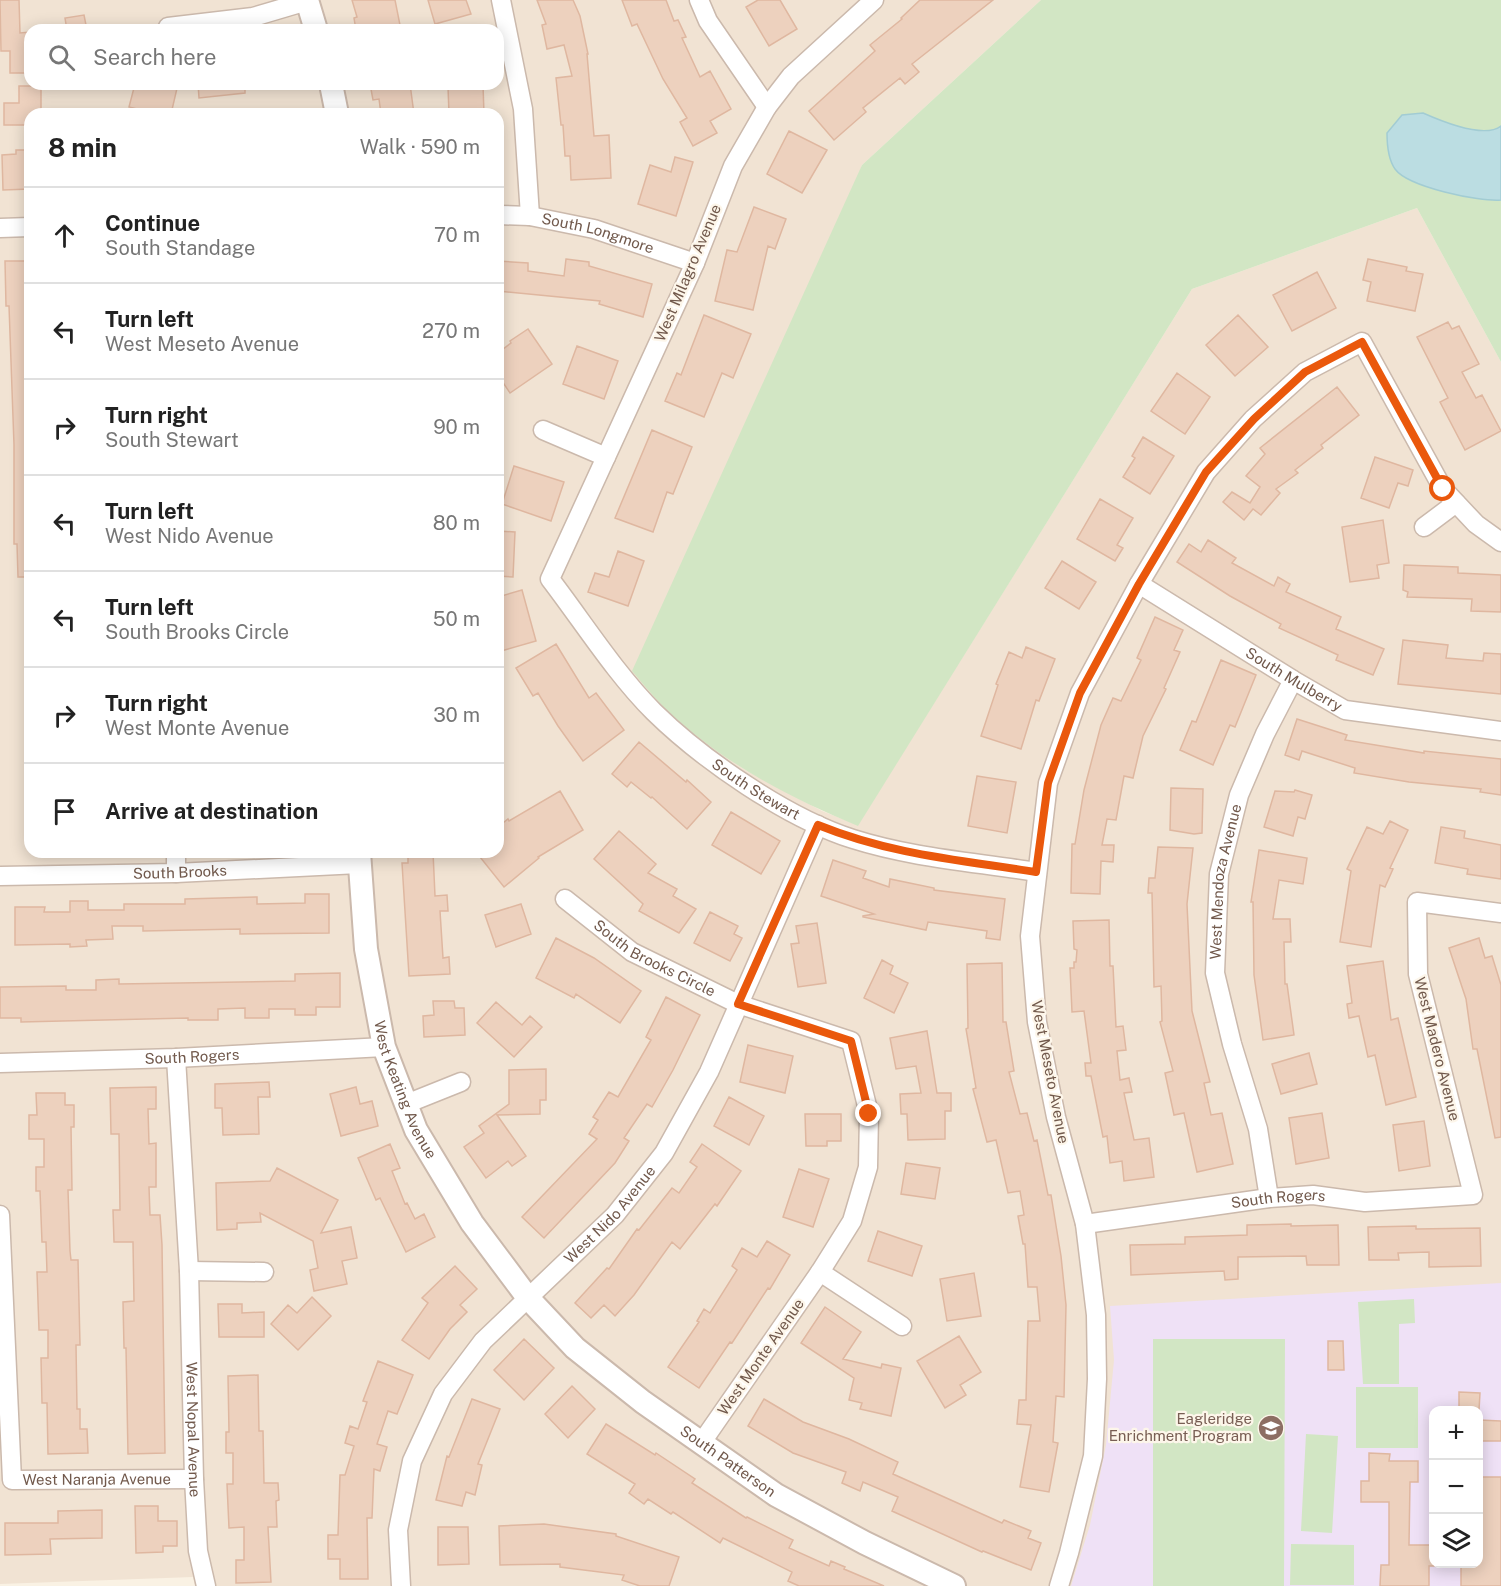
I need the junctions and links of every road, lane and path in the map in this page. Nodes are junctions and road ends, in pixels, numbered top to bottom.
1 (501, 0) edge
2 (699, 0) edge
3 (874, 0) edge
4 (307, 1) edge
5 (194, 24) edge
6 (314, 24) edge
7 (332, 90) edge
8 (767, 107) junction
9 (336, 108) edge
10 (504, 215) edge
11 (530, 216) junction
12 (24, 227) edge
13 (0, 228) edge
14 (695, 263) junction
15 (543, 430) dead end
16 (606, 457) junction
17 (1456, 502) junction
18 (1424, 527) dead end
19 (1501, 542) edge
20 (550, 579) joint
21 (1139, 584) junction
22 (1293, 680) junction
23 (1501, 731) edge
24 (818, 825) junction
25 (176, 858) edge
26 (359, 858) edge
27 (1036, 872) junction
28 (176, 873) junction
29 (0, 876) edge
30 (565, 899) dead end
31 (1501, 913) edge
32 (738, 1004) junction
33 (851, 1041) joint
34 (384, 1047) junction
35 (176, 1058) junction
36 (0, 1063) edge
37 (462, 1082) dead end
38 (406, 1104) junction
39 (1473, 1194) joint
40 (1269, 1198) junction
41 (0, 1215) edge
42 (1085, 1224) junction
43 (189, 1271) junction
44 (264, 1272) dead end
45 (820, 1272) junction
46 (528, 1298) junction
47 (902, 1326) dead end
48 (702, 1442) junction
49 (194, 1479) junction
50 (206, 1586) edge
51 (401, 1586) edge
52 (954, 1586) edge
53 (1059, 1586) edge

1 - 11 street
2 - 8 street
3 - 8 street, West Milagro Avenue
4 - 5 street
4 - 6 street
7 - 9 street
8 - 14 street, West Milagro Avenue
10 - 11 street, South Longmore
11 - 14 street, South Longmore
12 - 13 street
14 - 16 street, West Milagro Avenue
15 - 16 street
16 - 20 street, West Milagro Avenue
17 - 18 street
17 - 19 street
17 - 21 street, West Meseto Avenue
20 - 24 street, South Stewart
21 - 22 street, South Mulberry
21 - 27 street, West Meseto Avenue
22 - 23 street, South Mulberry
22 - 40 street, West Mendoza Avenue
24 - 27 street, South Stewart
24 - 32 street, West Nido Avenue
25 - 28 street
26 - 28 street, South Brooks
26 - 34 street, West Keating Avenue
27 - 42 street, West Meseto Avenue
28 - 29 street, South Brooks
30 - 32 street, South Brooks Circle
31 - 39 street, West Madero Avenue
32 - 33 street, South Brooks Circle
32 - 46 street, West Nido Avenue
33 - 45 street, West Monte Avenue
34 - 35 street, South Rogers
34 - 38 street, West Keating Avenue
35 - 36 street, South Rogers
35 - 43 street, West Nopal Avenue
37 - 38 street
38 - 46 street, West Keating Avenue
39 - 40 street, South Rogers
40 - 42 street, South Rogers
41 - 49 street, West Naranja Avenue
42 - 53 street, West Meseto Avenue
43 - 44 street
43 - 49 street, West Nopal Avenue
45 - 47 street
45 - 48 street, West Monte Avenue
46 - 48 street, South Patterson
46 - 51 street, West Nido Avenue
48 - 52 street, South Patterson
49 - 50 street, West Nopal Avenue

